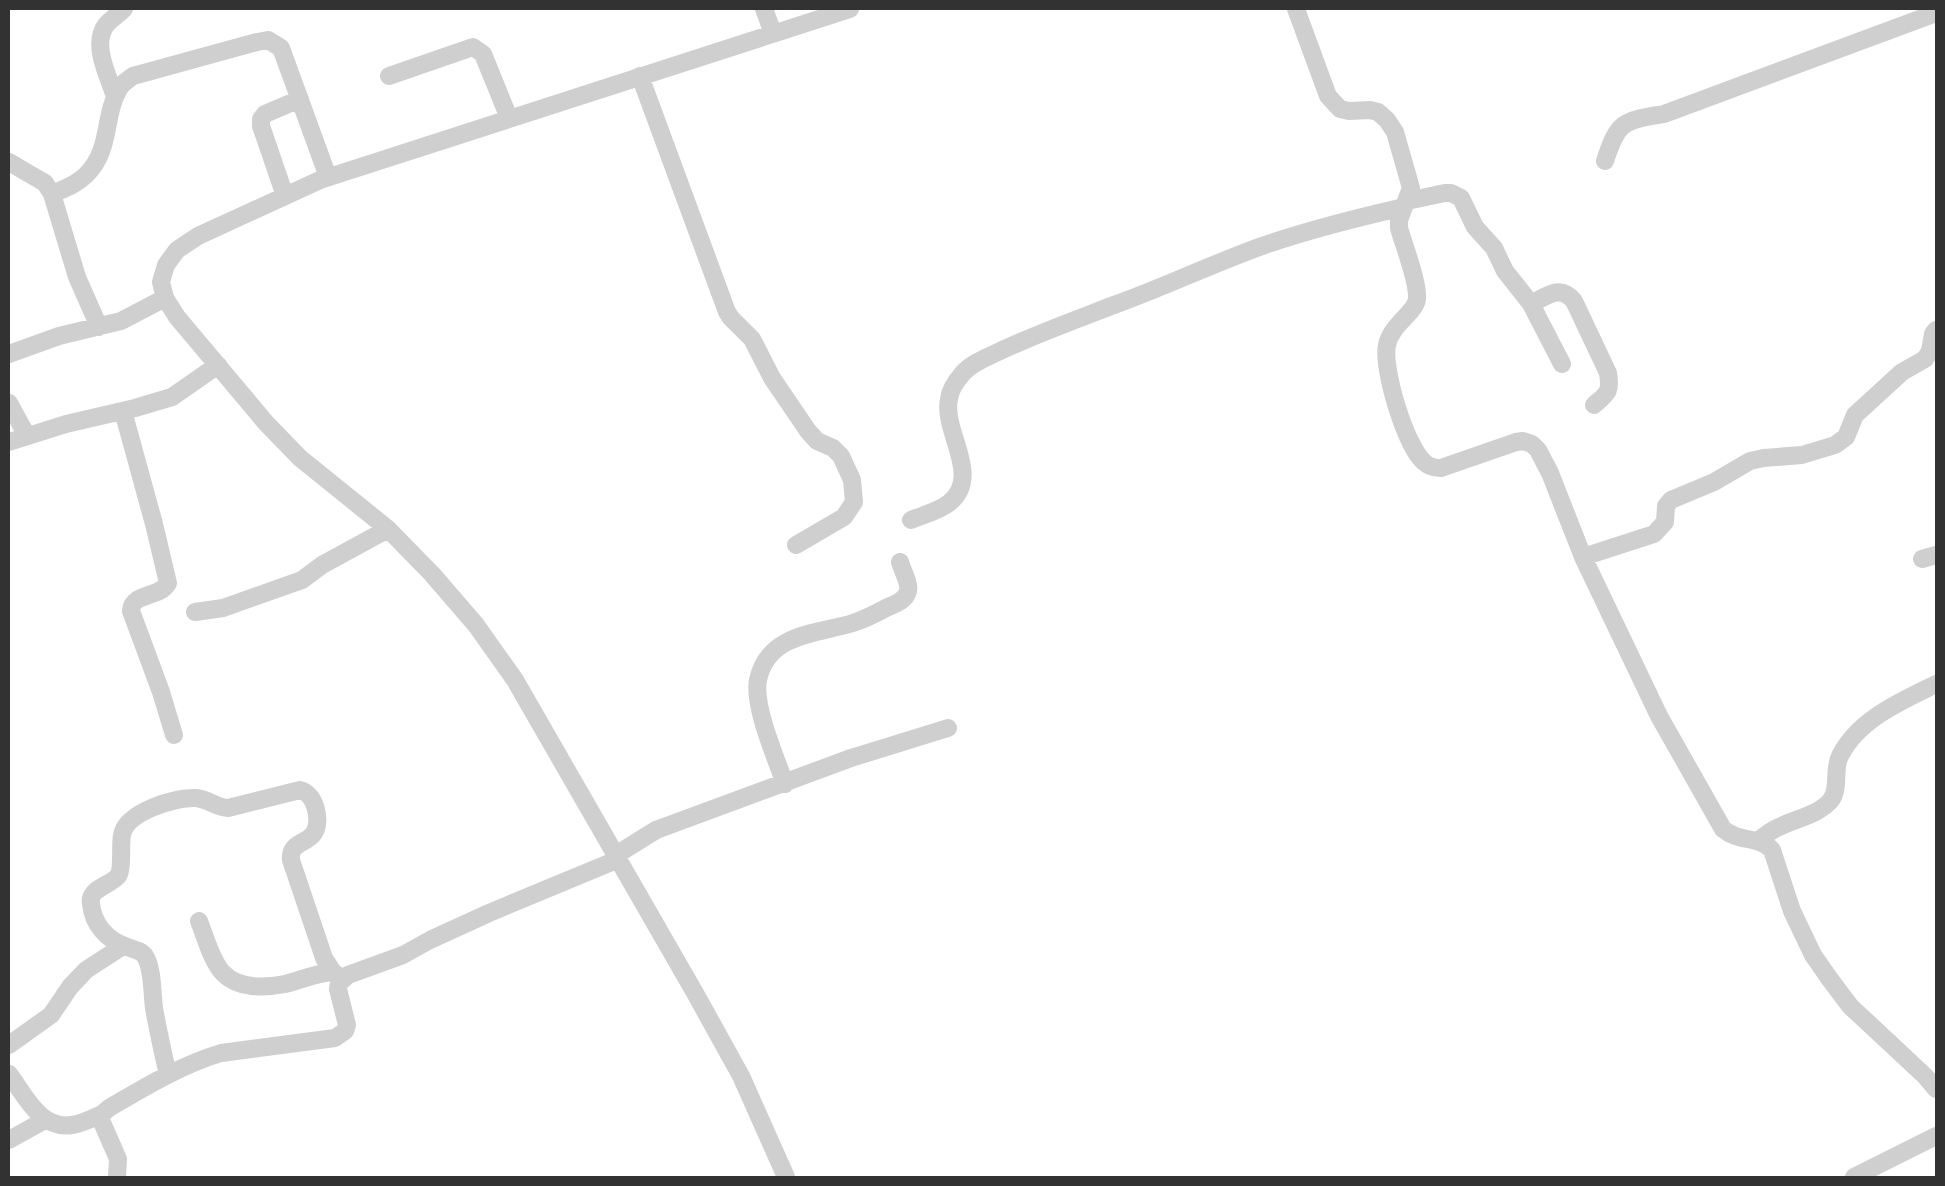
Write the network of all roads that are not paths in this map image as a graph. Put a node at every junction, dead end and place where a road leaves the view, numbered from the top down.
1 (124, 9) edge
2 (764, 9) edge
3 (850, 9) edge
4 (1296, 9) edge
5 (1936, 12) edge
6 (773, 33) junction
7 (389, 76) dead end
8 (640, 76) junction
9 (115, 97) junction
10 (300, 99) junction
11 (509, 118) junction
12 (1605, 161) dead end
13 (11, 169) edge
14 (328, 177) junction
15 (52, 194) junction
16 (285, 196) junction
17 (1405, 204) junction
18 (165, 298) junction
19 (1530, 304) junction
20 (99, 327) junction
21 (1936, 330) edge
22 (9, 354) edge
23 (1562, 364) dead end
24 (218, 365) junction
25 (9, 403) edge
26 (1594, 405) dead end
27 (123, 411) junction
28 (27, 436) junction
29 (9, 442) edge
30 (912, 520) dead end
31 (388, 528) junction
32 (796, 545) dead end
33 (1583, 557) junction
34 (900, 562) dead end
35 (194, 612) dead end
36 (1936, 684) edge
37 (948, 728) dead end
38 (174, 735) dead end
39 (785, 784) junction
40 (1758, 841) junction
41 (618, 857) junction
42 (199, 921) dead end
43 (123, 946) junction
44 (338, 975) junction
45 (9, 1045) edge
46 (9, 1074) edge
47 (168, 1075) junction
48 (1936, 1089) edge
49 (102, 1114) junction
50 (45, 1120) junction
51 (1936, 1136) edge
52 (9, 1140) edge
53 (116, 1177) edge
54 (786, 1177) edge
55 (1854, 1177) edge

1 - 9 street
2 - 6 street
3 - 6 street
4 - 17 street
5 - 12 street
6 - 8 street
7 - 11 street
8 - 11 street
8 - 32 street
9 - 10 street
9 - 15 street
10 - 14 street
10 - 16 street
11 - 14 street
13 - 15 street
14 - 16 street
15 - 20 street
16 - 18 street
17 - 19 street
17 - 30 street
17 - 33 street
18 - 20 street
18 - 24 street
19 - 23 street
19 - 26 street
20 - 22 street
21 - 33 street
24 - 27 street
24 - 31 street
25 - 28 street
27 - 28 street
27 - 38 street
28 - 29 street
31 - 35 street
31 - 41 street
33 - 40 street
34 - 39 street
36 - 40 street
37 - 39 street
39 - 41 street
40 - 48 street
41 - 44 street
41 - 54 street
42 - 44 street
43 - 44 street
43 - 45 street
43 - 47 street
44 - 47 street
46 - 50 street
47 - 49 street
49 - 50 street
49 - 53 street
50 - 52 street
51 - 55 street

